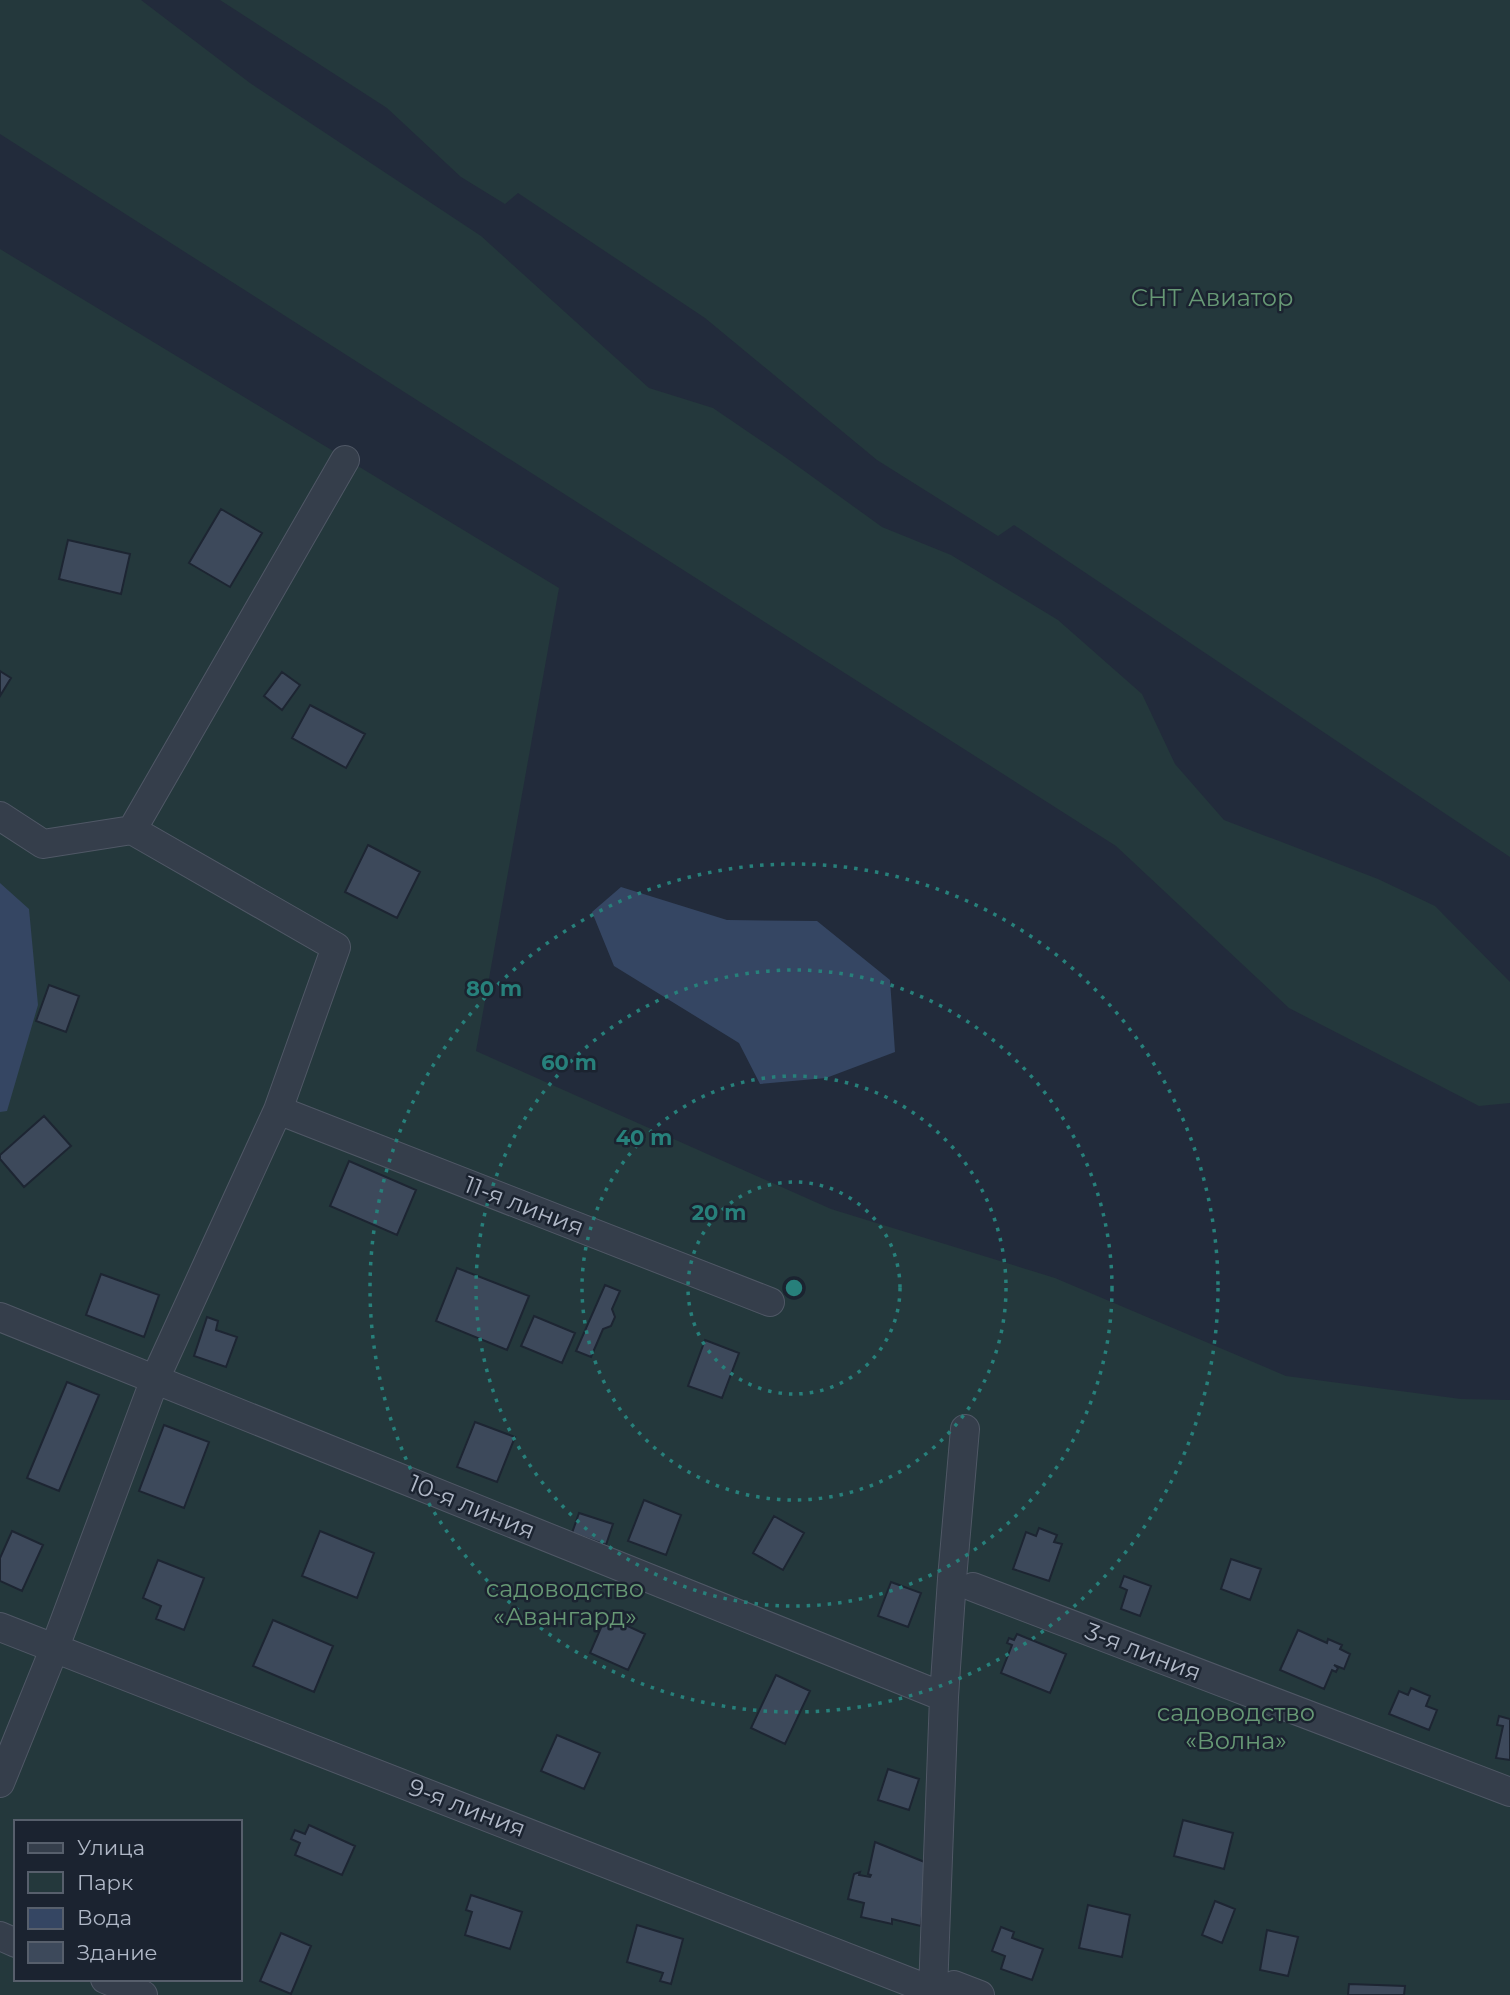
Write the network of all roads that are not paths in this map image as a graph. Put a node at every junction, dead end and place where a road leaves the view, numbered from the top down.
1 (345, 460) dead end
2 (0, 816) edge
3 (132, 830) junction
4 (278, 1110) junction
5 (770, 1302) dead end
6 (0, 1317) edge
7 (155, 1379) junction
8 (965, 1429) dead end
9 (973, 1587) dead end
10 (0, 1627) edge
11 (55, 1647) junction
12 (944, 1697) junction
13 (0, 1783) edge
14 (1510, 1792) edge
15 (110, 1981) edge
16 (943, 1988) junction
17 (143, 1995) edge
18 (980, 1995) edge

1 - 3 street
2 - 3 street
3 - 4 street
4 - 5 street, 11-я линия
4 - 7 street
6 - 7 street, 10-я линия
7 - 11 street
7 - 12 street, 10-я линия
8 - 12 street
9 - 14 street, 3-я линия
10 - 11 street, 9-я линия
11 - 13 street
11 - 16 street, 9-я линия
12 - 16 street
15 - 17 street
16 - 18 street, 9-я линия

